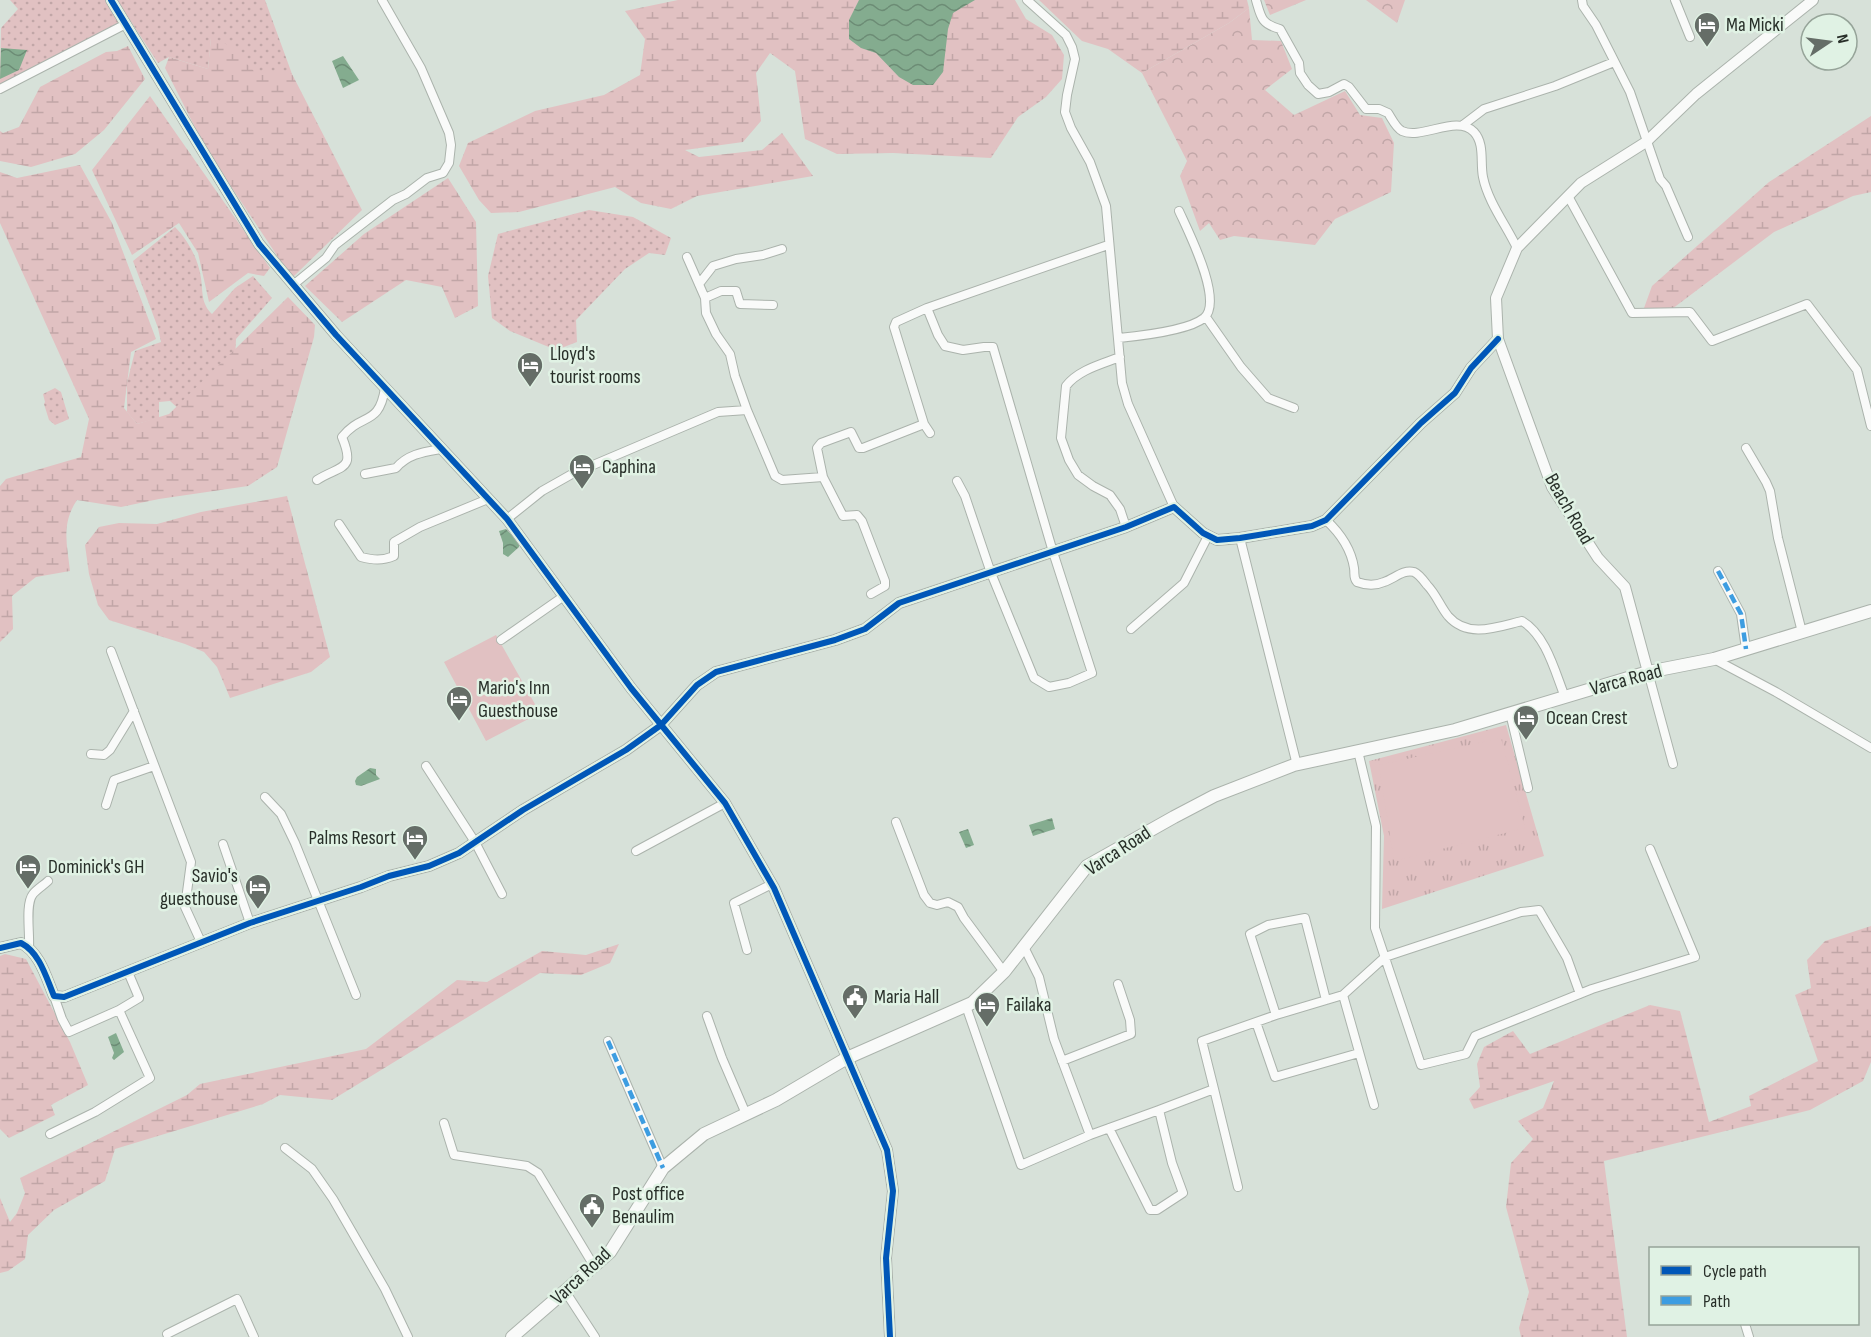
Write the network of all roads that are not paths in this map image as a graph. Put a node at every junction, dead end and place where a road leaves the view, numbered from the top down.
1 (111, 0) edge
2 (382, 0) edge
3 (1027, 0) edge
4 (1256, 0) edge
5 (1582, 0) edge
6 (1675, 0) edge
7 (1813, 0) edge
8 (124, 25) junction
9 (1690, 36) dead end
10 (1614, 62) junction
11 (0, 89) edge
12 (1463, 125) junction
13 (1647, 142) junction
14 (1568, 196) junction
15 (1179, 211) dead end
16 (1688, 237) dead end
17 (1108, 245) junction
18 (1517, 248) junction
19 (782, 249) dead end
20 (687, 257) dead end
21 (699, 284) junction
22 (293, 285) junction
23 (705, 298) junction
24 (773, 305) dead end
25 (927, 308) junction
26 (1206, 317) junction
27 (1119, 338) junction
28 (1498, 339) junction
29 (1120, 357) junction
30 (385, 388) junction
31 (1294, 408) dead end
32 (747, 410) junction
33 (924, 424) junction
34 (1871, 426) edge
35 (930, 433) dead end
36 (1746, 448) dead end
37 (441, 449) junction
38 (365, 474) dead end
39 (823, 477) junction
40 (316, 480) dead end
41 (957, 481) dead end
42 (488, 499) junction
43 (1174, 507) junction
44 (507, 519) junction
45 (1326, 520) junction
46 (339, 524) dead end
47 (1126, 527) junction
48 (1208, 536) junction
49 (1240, 538) junction
50 (1053, 552) junction
51 (1718, 571) dead end
52 (991, 573) junction
53 (871, 594) dead end
54 (564, 596) junction
55 (1871, 611) edge
56 (1131, 629) dead end
57 (1802, 632) junction
58 (501, 640) dead end
59 (1746, 650) junction
60 (111, 651) dead end
61 (1714, 659) junction
62 (1648, 672) junction
63 (1564, 697) junction
64 (134, 711) junction
65 (1510, 713) junction
66 (661, 725) junction
67 (1871, 748) edge
68 (1358, 751) junction
69 (91, 754) dead end
70 (1673, 764) dead end
71 (1297, 765) junction
72 (154, 766) junction
73 (426, 766) dead end
74 (1528, 788) dead end
75 (265, 797) dead end
76 (725, 803) junction
77 (106, 805) dead end
78 (896, 822) dead end
79 (475, 842) junction
80 (223, 844) dead end
81 (1650, 849) dead end
82 (636, 851) dead end
83 (48, 881) dead end
84 (772, 884) junction
85 (502, 894) dead end
86 (319, 901) junction
87 (250, 923) junction
88 (201, 942) junction
89 (29, 947) junction
90 (1024, 947) junction
91 (0, 948) edge
92 (747, 950) dead end
93 (1385, 957) junction
94 (128, 972) junction
95 (1004, 972) junction
96 (1118, 984) dead end
97 (1580, 994) junction
98 (356, 995) dead end
99 (1343, 995) junction
100 (54, 996) junction
101 (1326, 1000) junction
102 (966, 1006) junction
103 (119, 1010) junction
104 (1276, 1015) junction
105 (707, 1016) dead end
106 (1256, 1022) junction
107 (608, 1041) dead end
108 (1359, 1053) junction
109 (847, 1058) junction
110 (1062, 1061) junction
111 (1214, 1089) junction
112 (1374, 1105) dead end
113 (1159, 1110) junction
114 (746, 1114) junction
115 (444, 1123) dead end
116 (1109, 1128) junction
117 (50, 1134) dead end
118 (1090, 1135) junction
119 (285, 1148) dead end
120 (663, 1168) junction
121 (1238, 1187) dead end
122 (594, 1266) junction
123 (566, 1291) junction
124 (167, 1334) dead end
125 (254, 1337) edge
126 (408, 1337) edge
127 (512, 1337) edge
128 (596, 1337) edge
129 (890, 1337) edge

1 - 8 street
2 - 22 street
3 - 17 street
4 - 12 street
5 - 10 street
6 - 9 street
7 - 13 street
8 - 11 street
8 - 22 street
10 - 12 street
10 - 13 street
12 - 18 street
13 - 14 street
13 - 16 street
14 - 18 street
14 - 34 street
15 - 26 street
17 - 25 street
17 - 27 street
18 - 28 street, Beach Road
19 - 21 street
20 - 21 street
21 - 23 street
22 - 30 street
23 - 24 street
23 - 32 street
25 - 33 street
25 - 50 street
26 - 27 street
26 - 31 street
27 - 29 street
28 - 45 street
28 - 62 street, Beach Road
29 - 43 street
29 - 47 street
30 - 37 street
30 - 40 street
32 - 39 street
32 - 44 street
33 - 35 street
33 - 39 street
36 - 57 street
37 - 38 street
37 - 42 street
39 - 53 street
41 - 52 street
42 - 44 street
42 - 46 street
43 - 47 street
43 - 48 street
44 - 54 street
45 - 49 street
45 - 63 street
47 - 50 street
48 - 49 street
48 - 56 street
49 - 71 street
50 - 52 street
50 - 52 street
51 - 59 street
52 - 66 street
54 - 58 street
54 - 66 street
55 - 57 main road, Varca Road
57 - 59 main road, Varca Road
59 - 61 main road, Varca Road
60 - 64 street
61 - 62 main road, Varca Road
61 - 67 street
62 - 63 main road, Varca Road
62 - 70 street
63 - 65 main road, Varca Road
64 - 69 street
64 - 72 street
65 - 68 main road, Varca Road
65 - 74 street
66 - 76 street
66 - 79 street
68 - 71 main road, Varca Road
68 - 93 street
71 - 90 main road, Varca Road
72 - 77 street
72 - 88 street
73 - 79 street
75 - 86 street
76 - 82 street
76 - 84 street
78 - 95 street
79 - 85 street
79 - 86 street
80 - 87 street
81 - 97 street
83 - 89 street
84 - 92 street
84 - 109 street
86 - 87 street
86 - 98 street
87 - 88 street
88 - 94 street
89 - 91 street
89 - 100 street
90 - 95 main road, Varca Road
90 - 110 street
93 - 97 street
93 - 97 street
93 - 99 street
94 - 100 street
94 - 103 street
95 - 102 main road, Varca Road
96 - 110 street
99 - 101 street
99 - 108 street
100 - 103 street
101 - 104 street
101 - 104 street
102 - 109 main road, Varca Road
102 - 118 street
103 - 117 street
104 - 106 street
105 - 114 street
106 - 108 street
106 - 111 street
107 - 120 street
108 - 112 street
109 - 114 main road, Varca Road
109 - 129 street
110 - 118 street
111 - 113 street
111 - 121 street
113 - 116 street
113 - 116 street
114 - 120 main road, Varca Road
115 - 122 street
116 - 118 street
119 - 126 street
120 - 122 main road, Varca Road
122 - 123 main road, Varca Road
123 - 127 main road, Varca Road
123 - 128 street
124 - 125 street

